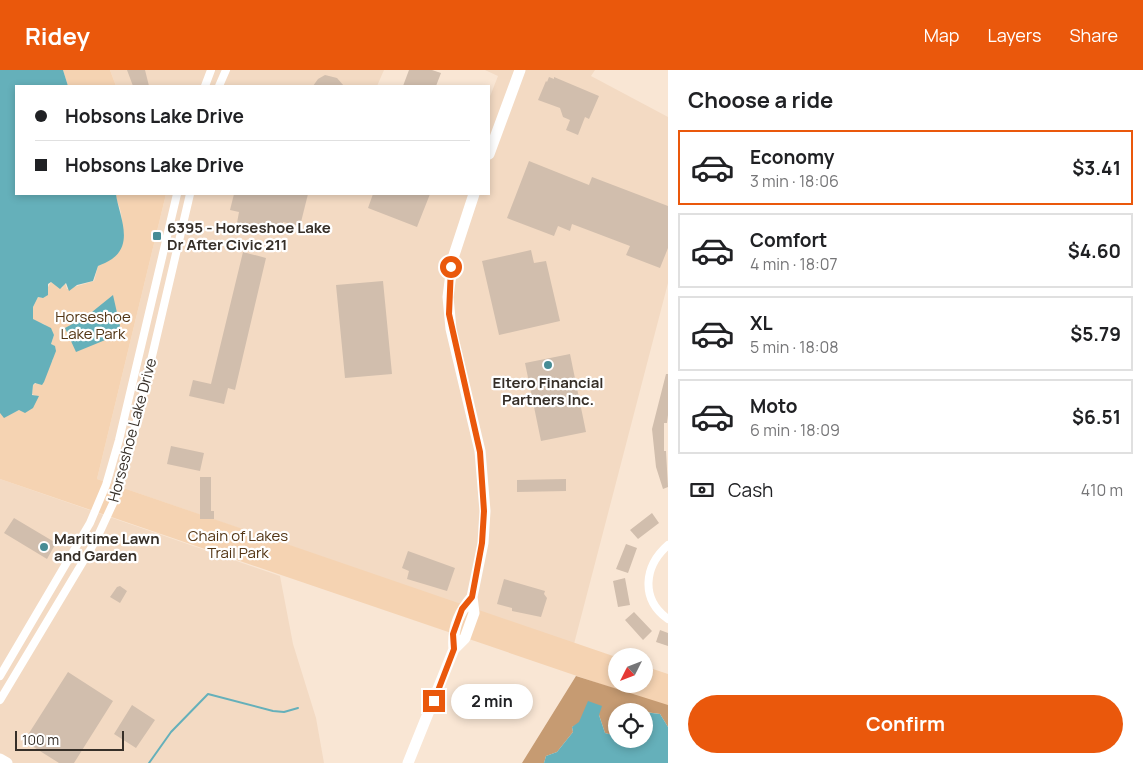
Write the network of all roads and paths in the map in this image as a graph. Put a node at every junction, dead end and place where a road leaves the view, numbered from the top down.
1 (211, 70) edge
2 (226, 70) edge
3 (520, 70) edge
4 (205, 85) edge
5 (219, 85) edge
6 (490, 151) edge
7 (177, 195) edge
8 (190, 195) edge
9 (474, 195) edge
10 (668, 545) edge
11 (668, 619) edge
12 (0, 676) edge
13 (0, 700) edge
14 (0, 759) edge
15 (7, 763) edge
16 (408, 763) edge

1 - 4 street
2 - 5 street
3 - 6 street
7 - 12 street, Horseshoe Lake Drive
8 - 13 street, Horseshoe Lake Drive
9 - 16 street
10 - 11 street
14 - 15 street

